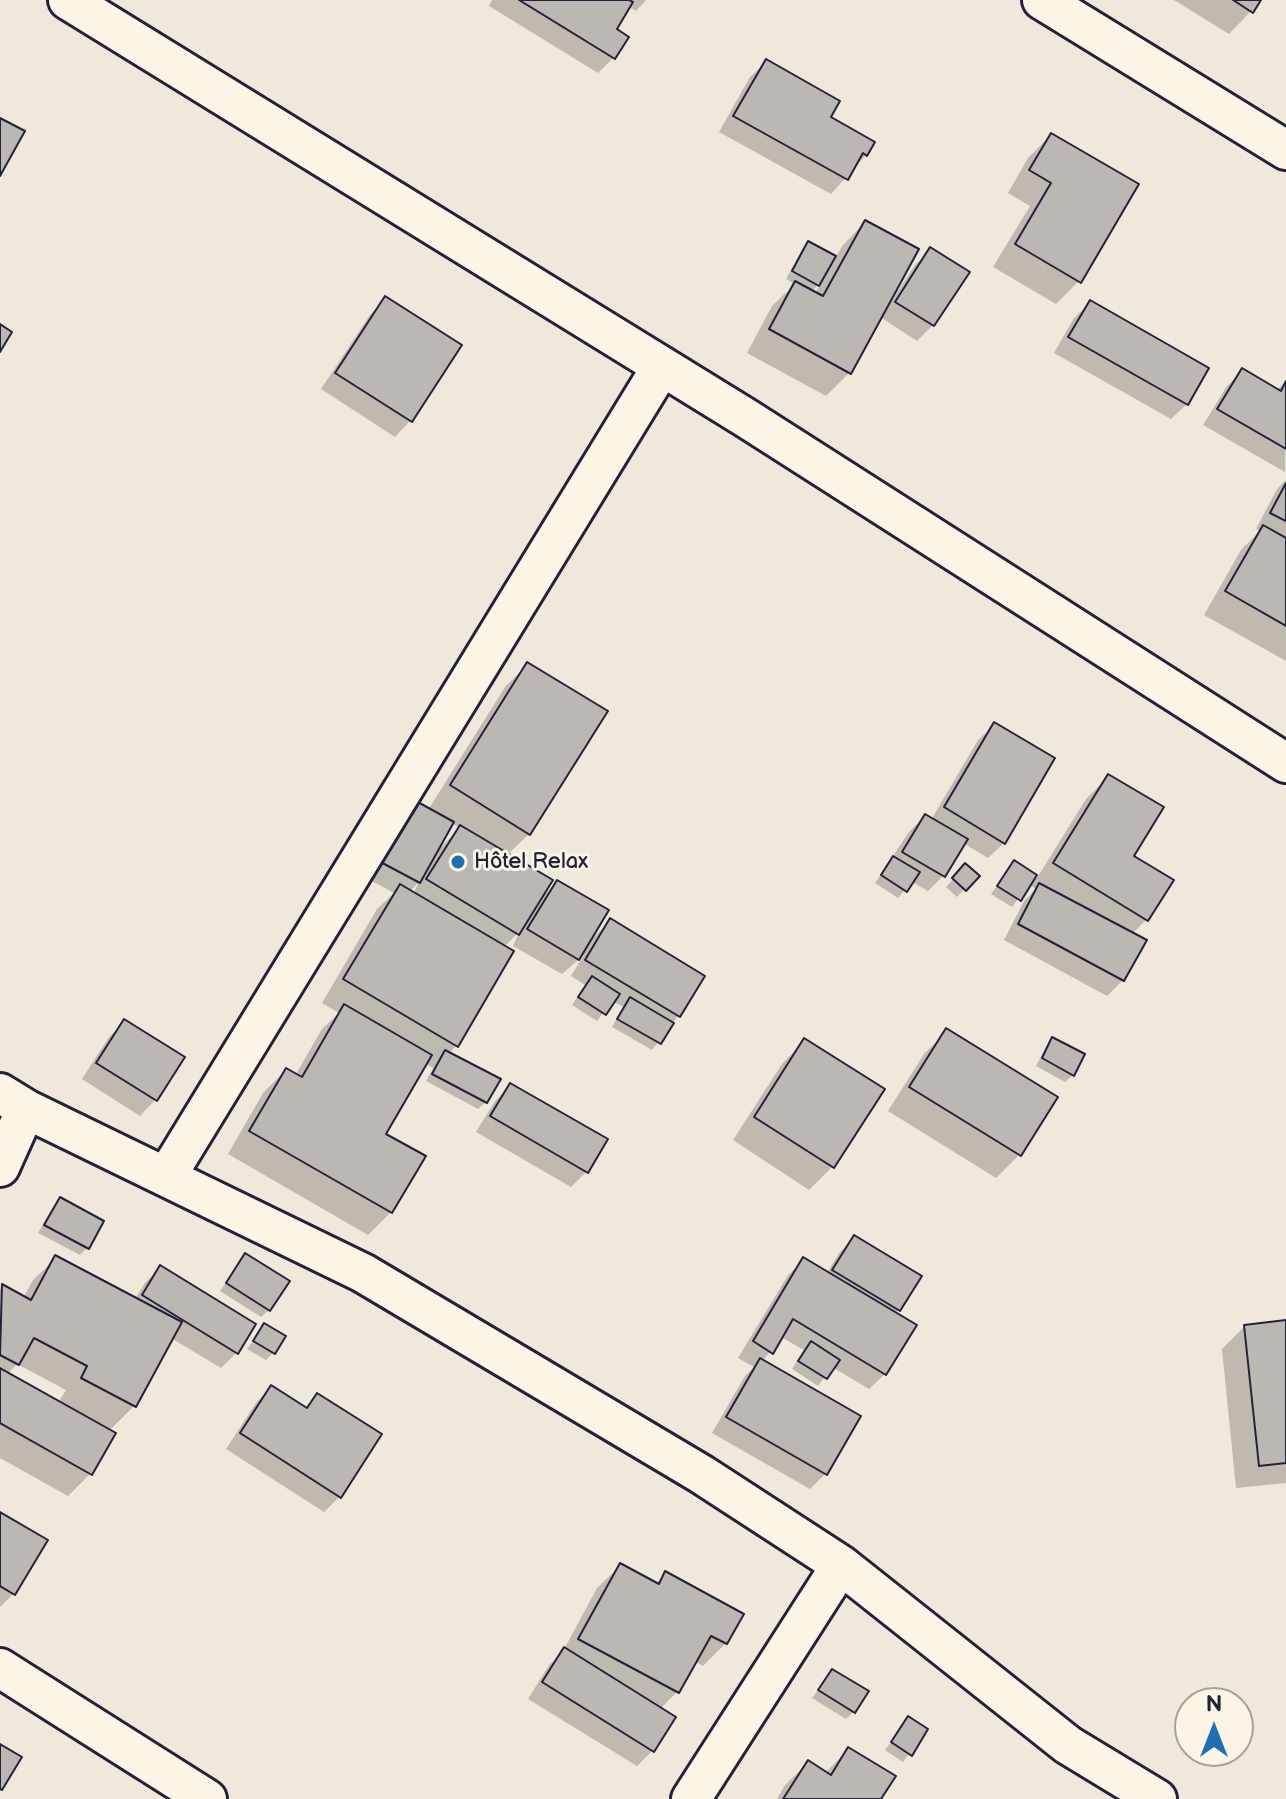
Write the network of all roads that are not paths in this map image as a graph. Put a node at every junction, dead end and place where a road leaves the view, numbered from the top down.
1 (68, 0) edge
2 (1042, 0) edge
3 (1286, 150) edge
4 (662, 366) junction
5 (1286, 763) edge
6 (13, 1101) edge
7 (0, 1167) edge
8 (166, 1177) junction
9 (841, 1565) junction
10 (0, 1668) edge
11 (207, 1799) edge
12 (691, 1799) edge
13 (1157, 1799) edge

1 - 4 street
2 - 3 street
4 - 5 street
4 - 8 street
6 - 7 street
6 - 8 street
8 - 9 street
9 - 12 street
9 - 13 street
10 - 11 street

